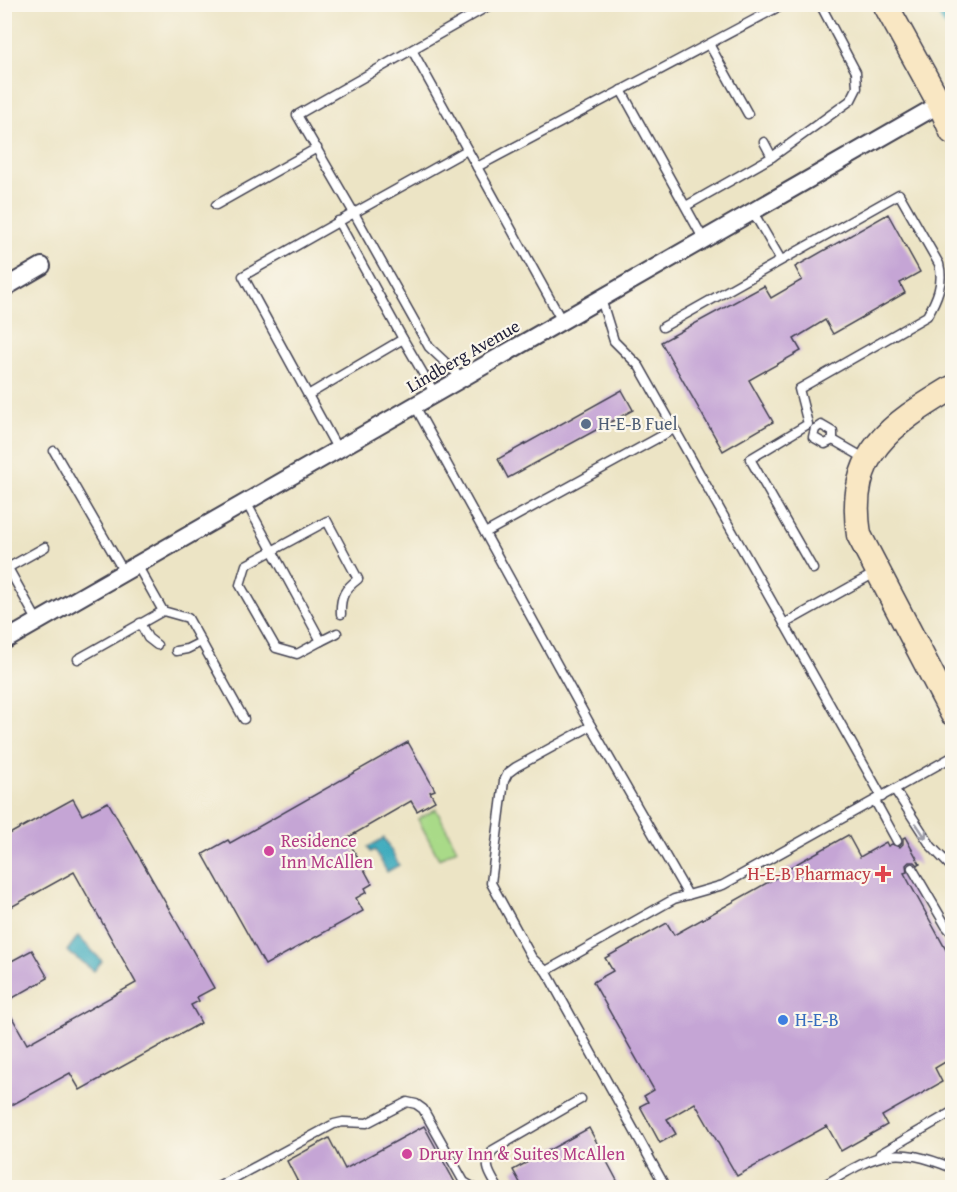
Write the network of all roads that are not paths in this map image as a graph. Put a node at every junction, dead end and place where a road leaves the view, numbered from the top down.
1 (492, 4) edge
2 (784, 4) edge
3 (820, 4) edge
4 (885, 4) edge
5 (709, 44) junction
6 (412, 50) junction
7 (621, 90) junction
8 (940, 104) junction
9 (747, 114) dead end
10 (952, 132) edge
11 (764, 142) dead end
12 (317, 148) junction
13 (467, 150) junction
14 (772, 157) junction
15 (477, 166) junction
16 (216, 205) dead end
17 (686, 206) junction
18 (753, 212) junction
19 (354, 213) junction
20 (338, 221) junction
21 (704, 240) junction
22 (781, 260) junction
23 (42, 266) dead end
24 (4, 288) edge
25 (601, 298) junction
26 (562, 321) junction
27 (663, 327) dead end
28 (404, 339) junction
29 (462, 378) junction
30 (952, 388) edge
31 (435, 394) junction
32 (308, 395) junction
33 (415, 406) junction
34 (952, 408) edge
35 (811, 427) junction
36 (674, 429) junction
37 (338, 450) junction
38 (54, 451) dead end
39 (868, 461) junction
40 (246, 502) junction
41 (485, 533) junction
42 (45, 547) dead end
43 (866, 549) junction
44 (272, 551) junction
45 (131, 568) junction
46 (6, 569) edge
47 (813, 569) dead end
48 (878, 572) junction
49 (163, 610) junction
50 (341, 614) dead end
51 (38, 622) junction
52 (140, 623) junction
53 (784, 624) junction
54 (337, 633) dead end
55 (4, 641) edge
56 (321, 641) junction
57 (201, 642) junction
58 (158, 645) dead end
59 (177, 651) dead end
60 (78, 659) dead end
61 (952, 712) edge
62 (244, 719) dead end
63 (591, 726) junction
64 (952, 758) edge
65 (895, 790) junction
66 (879, 799) junction
67 (897, 841) dead end
68 (912, 868) dead end
69 (952, 868) edge
70 (688, 895) junction
71 (952, 933) edge
72 (546, 971) junction
73 (582, 1099) dead end
74 (952, 1112) edge
75 (869, 1160) junction
76 (952, 1168) edge
77 (216, 1188) edge
78 (474, 1188) edge
79 (498, 1188) edge
80 (666, 1188) edge
81 (819, 1188) edge

1 - 6 lane
2 - 5 lane
3 - 14 lane
4 - 8 main road
5 - 7 lane
5 - 9 lane
6 - 12 lane
6 - 13 lane
7 - 15 lane
7 - 17 lane
8 - 10 main road
8 - 18 street, Lindberg Avenue
11 - 14 lane
12 - 16 lane
12 - 19 lane
13 - 15 lane
13 - 19 lane
14 - 17 lane
15 - 26 lane
17 - 21 lane
18 - 21 street, Lindberg Avenue
18 - 22 lane
19 - 20 lane
19 - 29 lane
20 - 28 lane
20 - 32 lane
21 - 25 street, Lindberg Avenue
22 - 27 lane
22 - 35 lane
23 - 24 street
25 - 26 street, Lindberg Avenue
25 - 36 lane
26 - 29 street, Lindberg Avenue
28 - 31 lane
28 - 32 lane
29 - 31 street, Lindberg Avenue
30 - 39 main road
31 - 33 street, Lindberg Avenue
32 - 37 lane
33 - 37 street, Lindberg Avenue
33 - 41 lane
34 - 43 main road
35 - 39 lane
35 - 47 lane
36 - 41 lane
36 - 53 lane
37 - 40 street, Lindberg Avenue
38 - 45 lane
39 - 43 main road
40 - 44 lane
40 - 45 street, Lindberg Avenue
41 - 63 lane
42 - 46 lane
43 - 48 main road
44 - 50 lane
44 - 56 lane
44 - 56 lane
45 - 49 lane
45 - 51 street, Lindberg Avenue
46 - 51 lane
48 - 53 lane
48 - 61 main road
49 - 52 lane
49 - 57 lane
51 - 55 street, Lindberg Avenue
52 - 58 lane
52 - 60 lane
53 - 66 lane
54 - 56 lane
57 - 59 lane
57 - 62 lane
63 - 70 lane
63 - 72 lane
64 - 65 lane
65 - 66 lane
65 -> 69 lane
66 - 67 lane
66 - 70 lane
68 - 71 lane
70 - 72 lane
72 - 80 lane
73 - 79 lane
74 - 75 lane
75 - 76 lane
75 - 81 lane
77 - 78 lane

